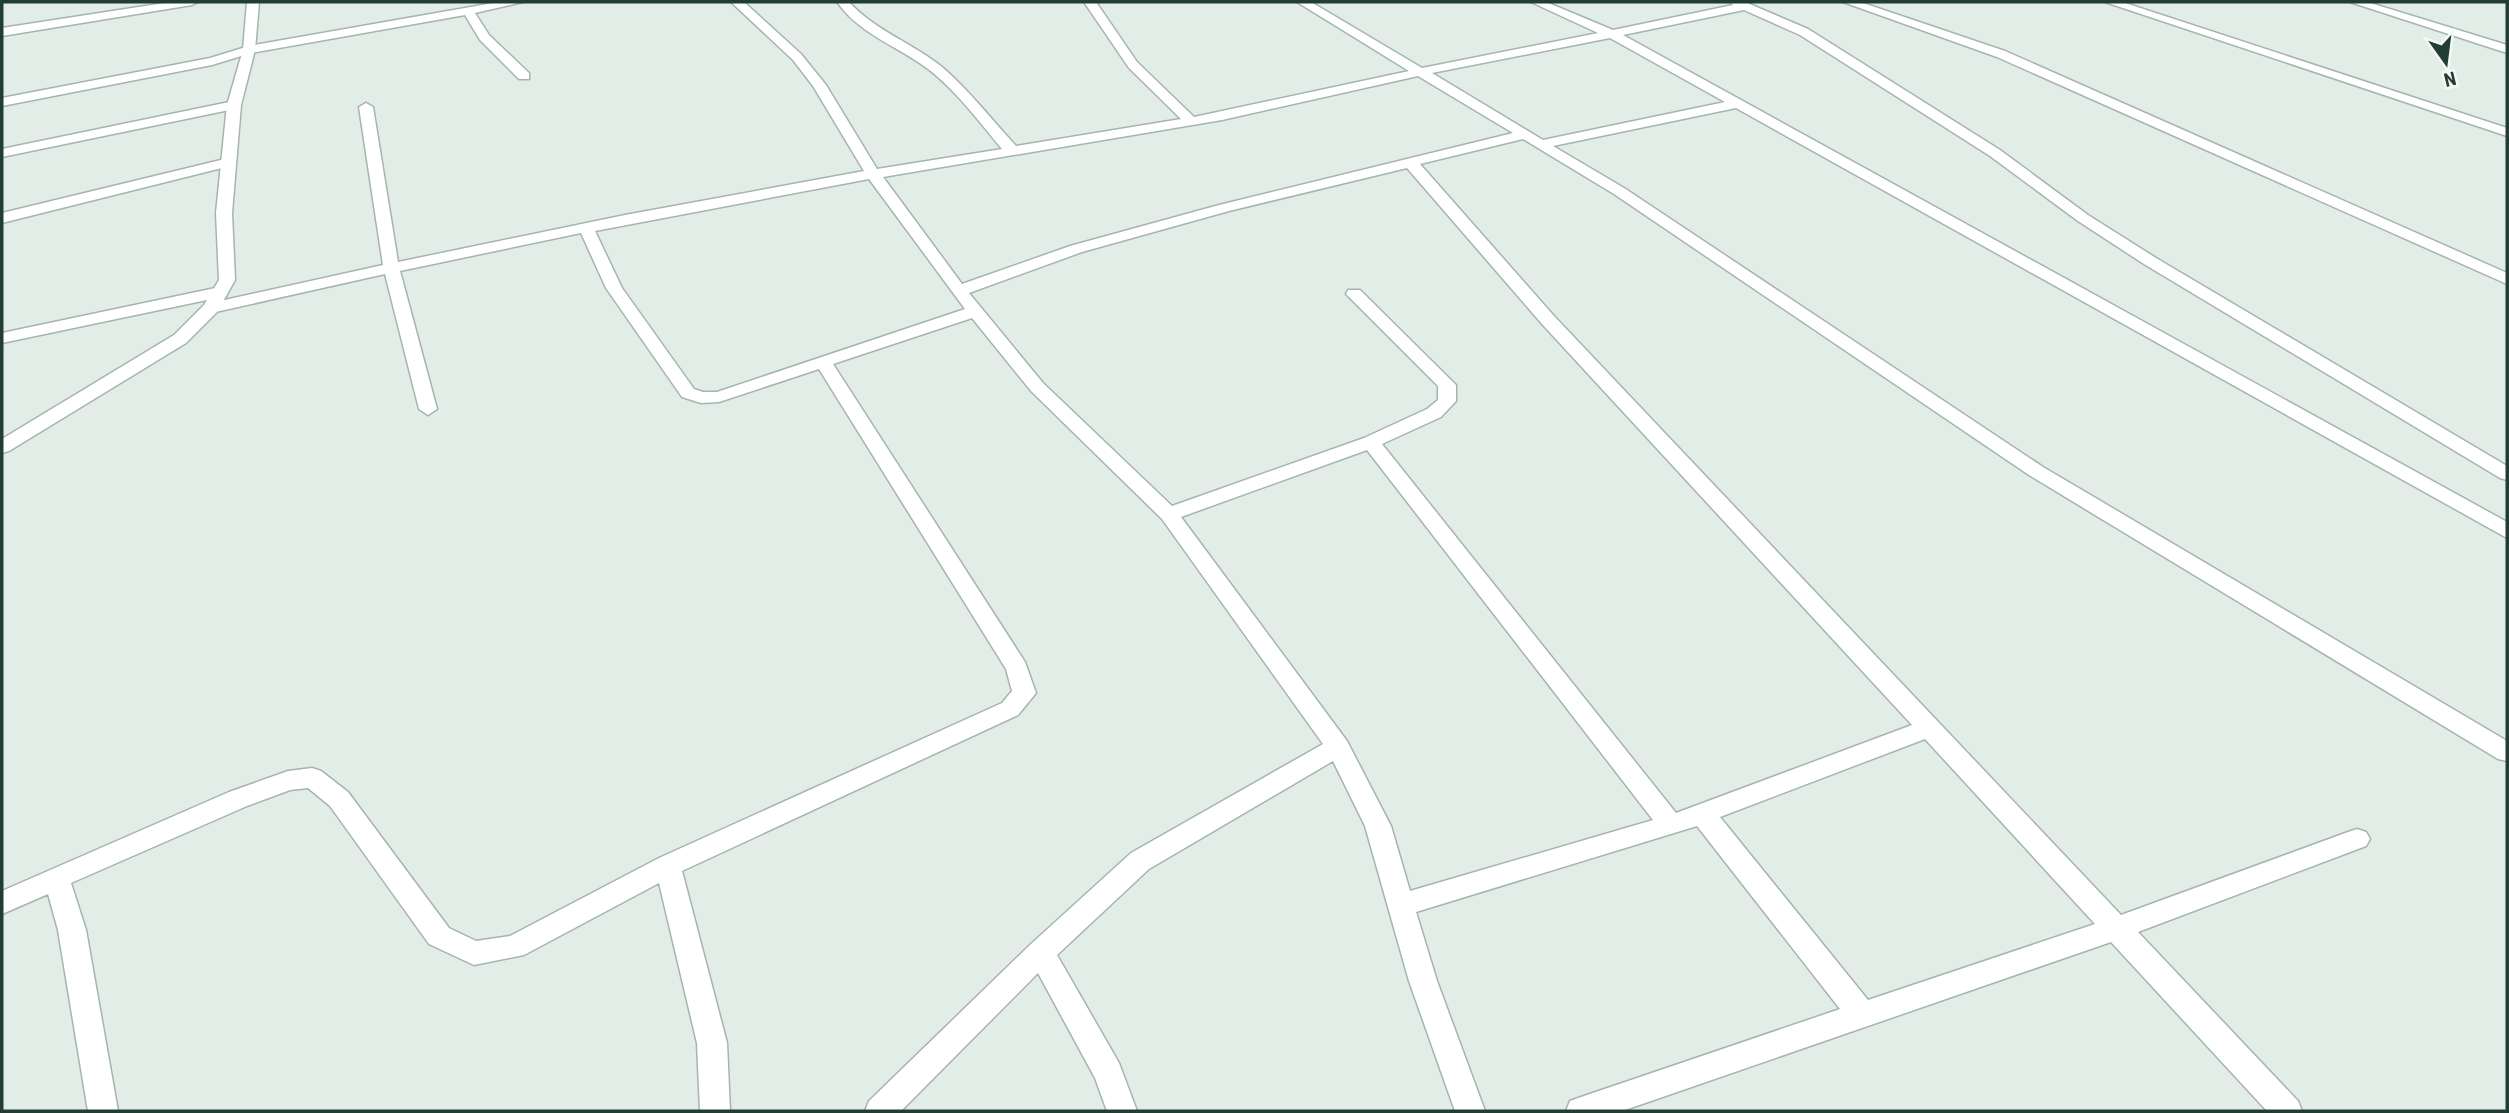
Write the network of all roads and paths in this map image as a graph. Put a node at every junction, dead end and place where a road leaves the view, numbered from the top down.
1 (192, 2) edge
2 (253, 2) edge
3 (517, 2) edge
4 (737, 2) edge
5 (844, 2) edge
6 (1090, 2) edge
7 (1303, 2) edge
8 (1537, 2) edge
9 (1849, 2) edge
10 (2111, 2) edge
11 (2143, 2) edge
12 (2356, 2) edge
13 (1741, 4) edge
14 (449, 7) edge
15 (2127, 7) junction
16 (467, 9) junction
17 (2, 32) edge
18 (1614, 36) junction
19 (2507, 49) edge
20 (249, 50) junction
21 (1423, 71) junction
22 (524, 76) dead end
23 (2, 102) edge
24 (1736, 104) junction
25 (234, 105) junction
26 (366, 107) dead end
27 (1191, 121) junction
28 (2507, 132) edge
29 (1534, 139) junction
30 (1012, 151) junction
31 (2, 153) edge
32 (229, 162) junction
33 (1412, 164) junction
34 (873, 174) junction
35 (2, 218) edge
36 (586, 228) junction
37 (391, 267) junction
38 (2507, 279) edge
39 (959, 291) junction
40 (220, 292) junction
41 (1354, 295) dead end
42 (211, 308) junction
43 (975, 311) junction
44 (2, 338) edge
45 (823, 362) junction
46 (428, 409) dead end
47 (1371, 442) junction
48 (2, 447) edge
49 (2507, 474) edge
50 (1169, 514) junction
51 (2507, 531) edge
52 (1930, 728) junction
53 (1338, 747) junction
54 (2507, 752) edge
55 (1702, 813) junction
56 (1671, 825) junction
57 (2357, 839) dead end
58 (668, 866) junction
59 (56, 878) junction
60 (2, 903) edge
61 (1401, 905) junction
62 (2117, 928) junction
63 (1041, 952) junction
64 (1862, 1015) junction
65 (103, 1111) edge
66 (715, 1111) edge
67 (880, 1111) edge
68 (1122, 1111) edge
69 (1470, 1111) edge
70 (1581, 1111) edge
71 (2287, 1111) edge

1 - 17 street
2 - 20 street
3 - 16 street
4 - 34 street
5 - 30 street
6 - 27 street
7 - 21 street
8 - 18 street
9 - 38 street
10 - 15 street
11 - 15 street
12 - 19 street
13 - 18 street
13 - 49 street
14 - 16 street
14 - 20 street
15 - 28 street
16 - 22 street
18 - 21 street
18 - 24 street
20 - 23 street
20 - 25 street
21 - 27 street
21 - 29 street
24 - 29 street
24 - 51 street
25 - 31 street
25 - 32 street
26 - 37 street
27 - 30 street
29 - 33 street
29 - 54 street
30 - 34 street
32 - 35 street
32 - 40 street
33 - 39 street
33 - 52 street
34 - 36 street
34 - 39 street
36 - 37 street
36 - 45 street
37 - 42 street
37 - 46 street
39 - 43 street
40 - 42 street
40 - 44 street
41 - 47 street
42 - 48 street
43 - 45 street
43 - 50 street
45 - 58 street
47 - 50 street
47 - 56 street
50 - 53 street
52 - 55 street
52 - 62 street
53 - 61 street
53 - 63 street
55 - 56 street
55 - 64 street
56 - 61 street
57 - 62 street
58 - 59 street
58 - 66 street
59 - 60 street
59 - 65 street
61 - 69 street
62 - 64 street
62 - 71 street
63 - 67 street
63 - 68 street
64 - 70 street

